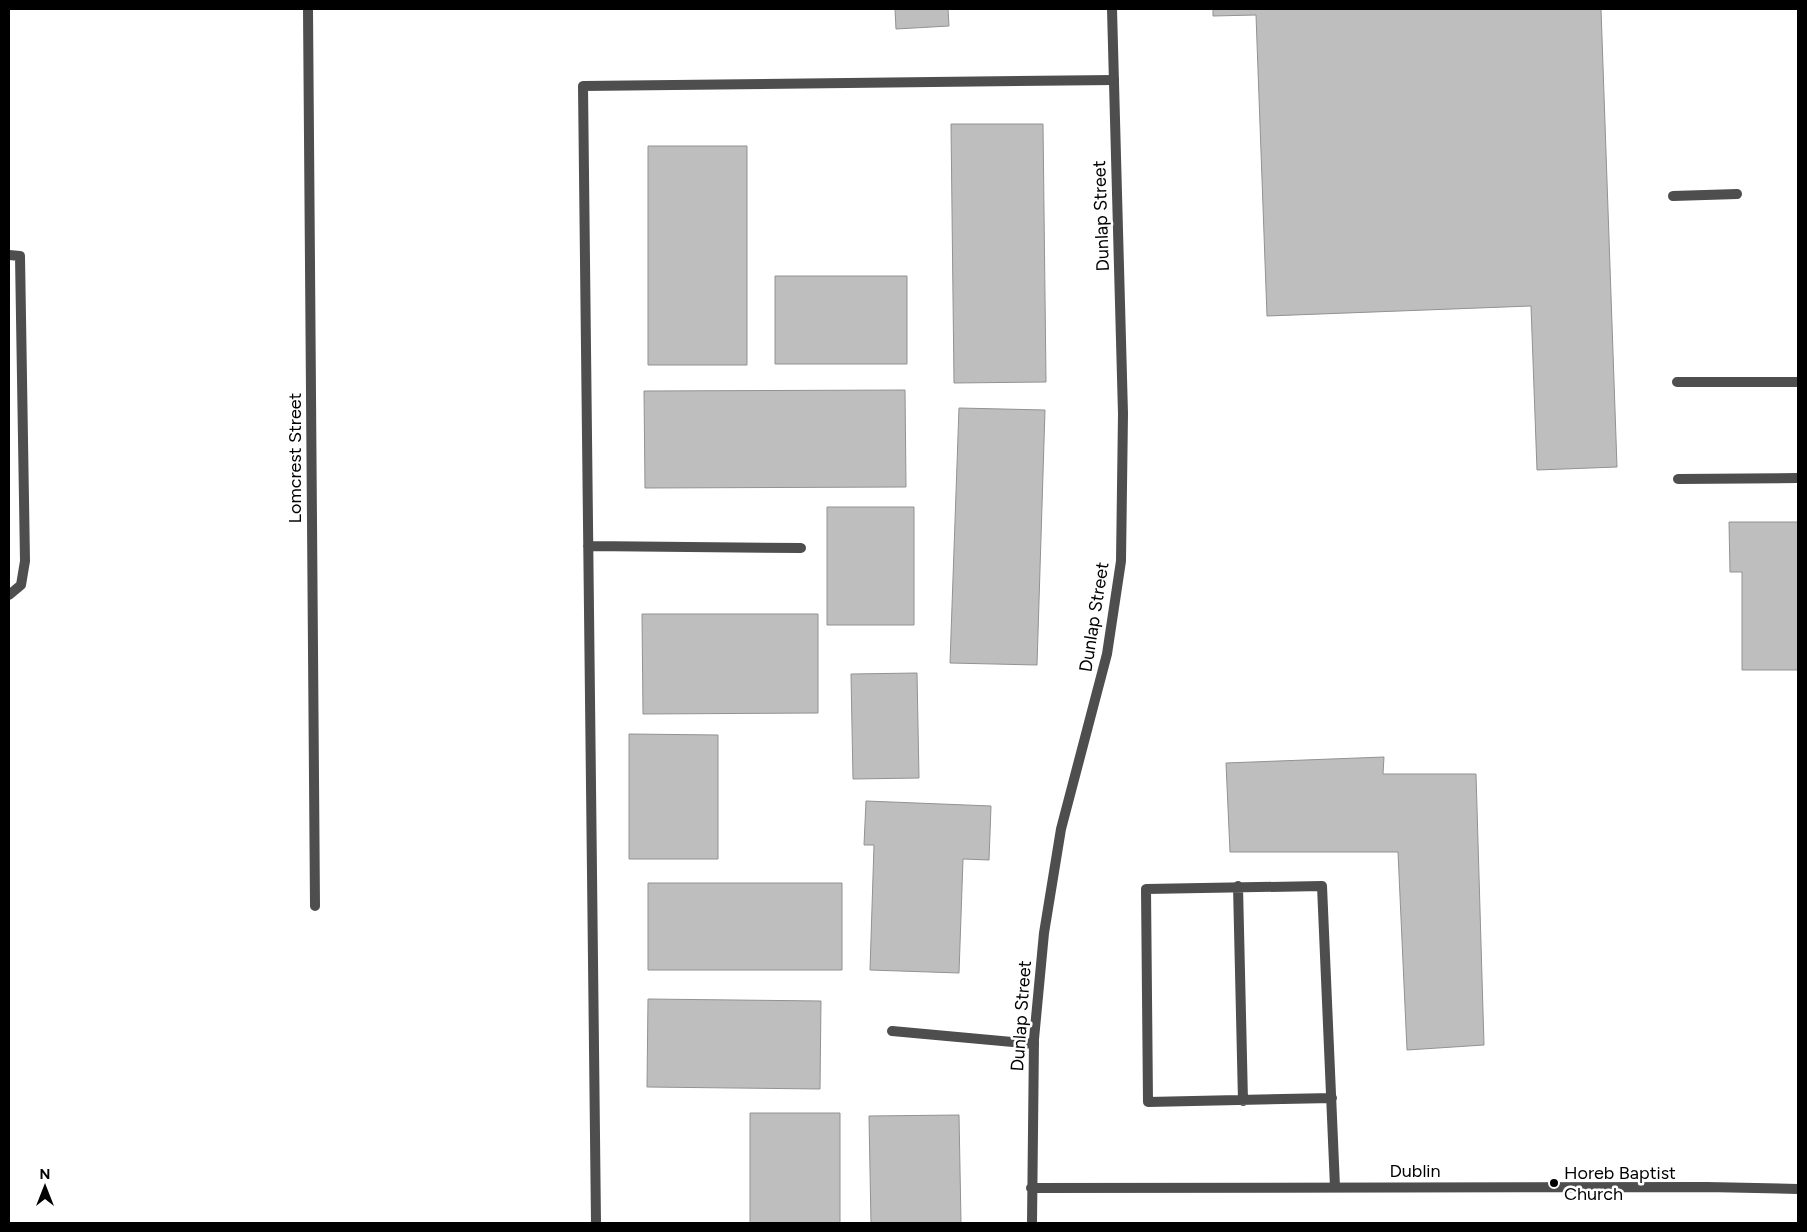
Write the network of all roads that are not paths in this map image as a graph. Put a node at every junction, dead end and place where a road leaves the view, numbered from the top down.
1 (308, 9) edge
2 (1112, 9) edge
3 (1114, 80) junction
4 (1737, 194) dead end
5 (1673, 196) dead end
6 (9, 255) edge
7 (1677, 382) dead end
8 (1798, 382) edge
9 (1798, 478) edge
10 (1678, 479) dead end
11 (588, 546) junction
12 (801, 548) dead end
13 (9, 595) edge
14 (1238, 886) junction
15 (315, 906) dead end
16 (892, 1031) dead end
17 (1034, 1044) junction
18 (1332, 1098) junction
19 (1243, 1101) junction
20 (1335, 1187) junction
21 (1031, 1188) junction
22 (1798, 1189) edge
23 (596, 1223) edge
24 (1032, 1223) edge

1 - 15 street, Lomcrest Street
2 - 3 street, Dunlap Street
3 - 11 street
3 - 17 street, Dunlap Street
4 - 5 street
6 - 13 street
7 - 8 street
9 - 10 street
11 - 12 street
11 - 23 street
14 - 18 street
14 - 19 street
14 - 19 street
16 - 17 street
17 - 21 street, Dunlap Street
18 - 19 street
18 - 20 street
20 - 21 street, Dublin
20 - 22 street, Dublin
21 - 24 street, Dunlap Street

